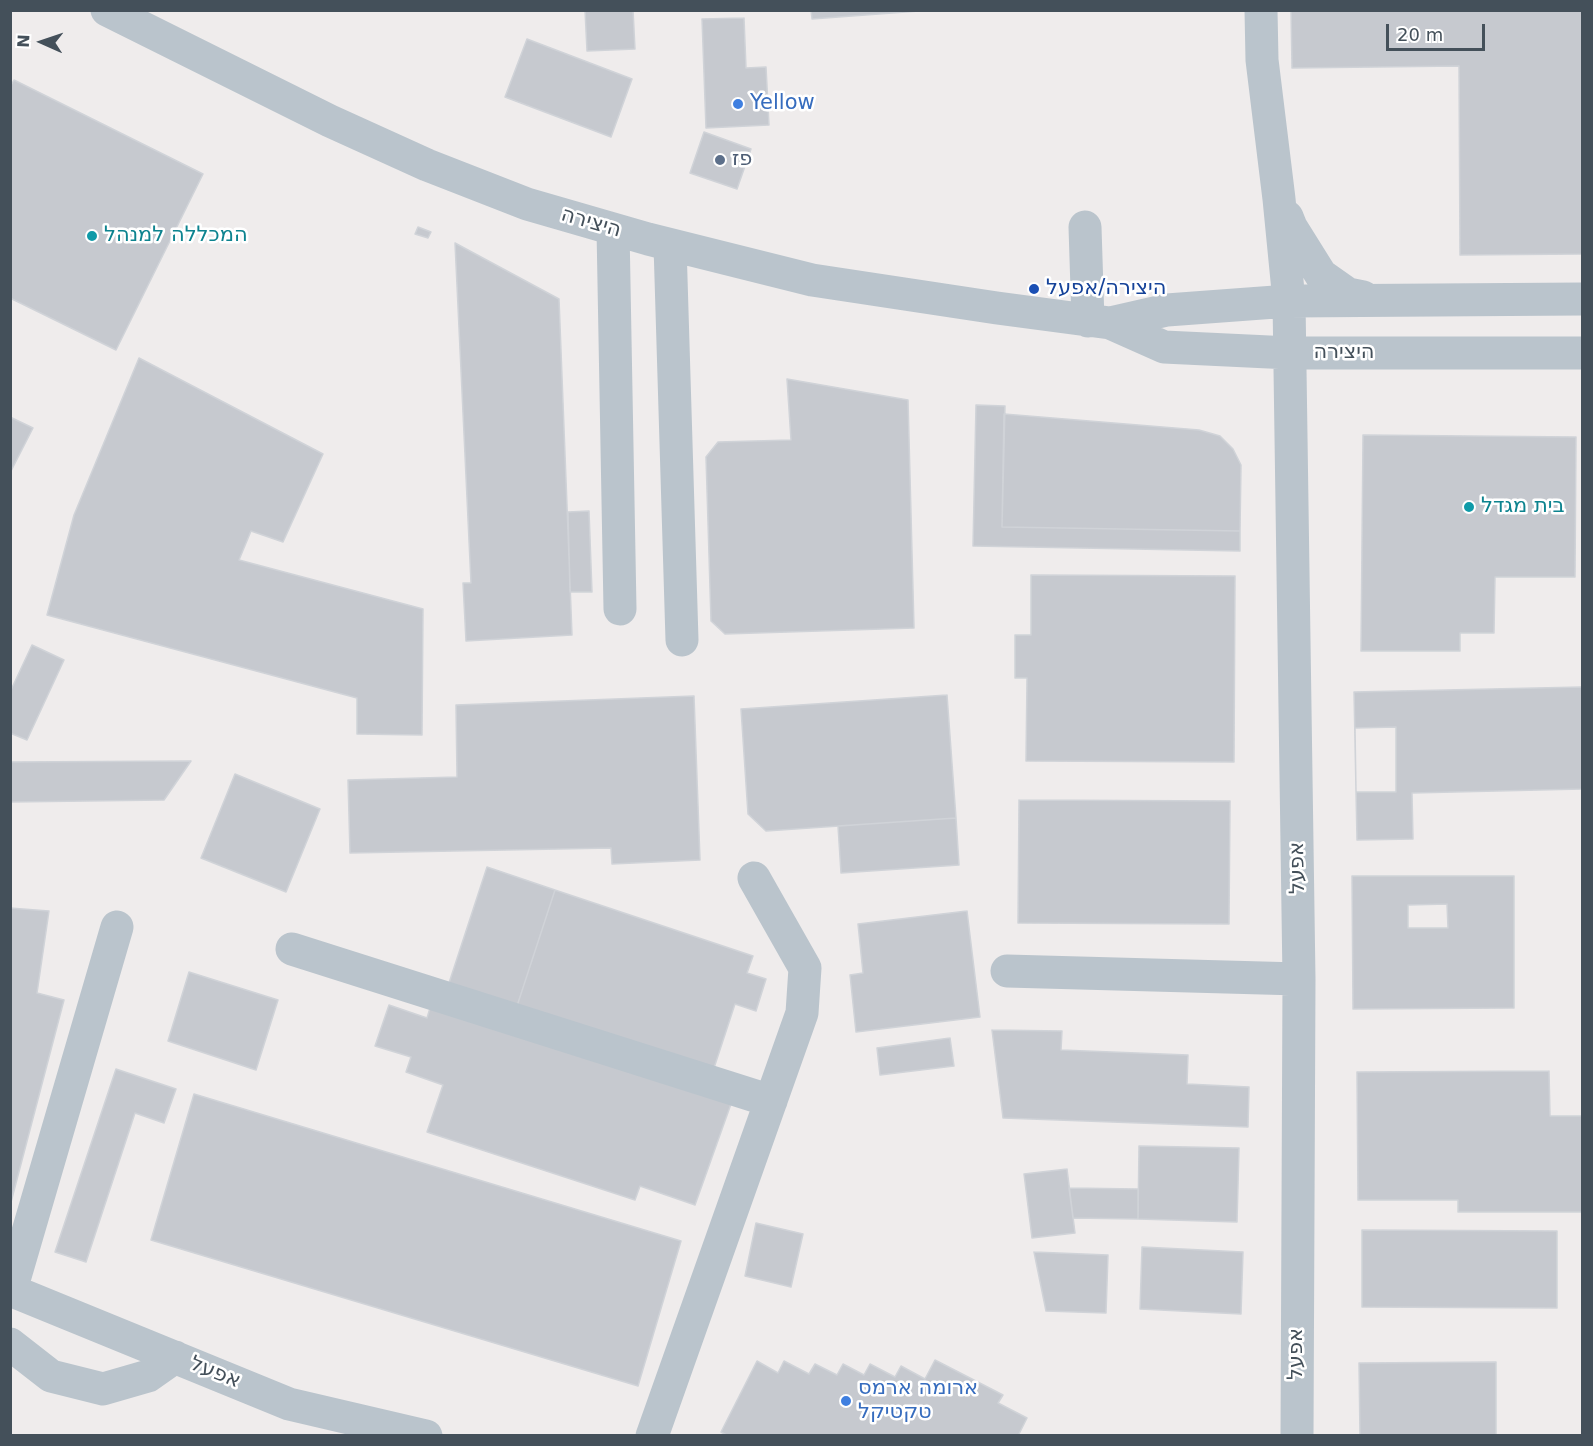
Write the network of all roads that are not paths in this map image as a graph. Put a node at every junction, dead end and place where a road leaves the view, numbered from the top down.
1 (107, 10) edge
2 (1261, 10) edge
3 (1279, 199) junction
4 (1085, 227) dead end
5 (613, 230) junction
6 (670, 245) junction
7 (1582, 299) edge
8 (1375, 300) junction
9 (1289, 301) junction
10 (1099, 322) junction
11 (1290, 353) junction
12 (1582, 353) edge
13 (620, 609) dead end
14 (682, 640) dead end
15 (754, 878) dead end
16 (117, 927) dead end
17 (292, 949) dead end
18 (1007, 971) dead end
19 (1299, 979) junction
20 (771, 1101) junction
21 (11, 1290) edge
22 (10, 1344) edge
23 (175, 1357) junction
24 (426, 1436) edge
25 (652, 1436) edge
26 (1297, 1436) edge

1 - 5 street, היצירה
2 - 3 street
3 - 8 street
3 - 9 street, אפעל
4 - 10 street
5 - 6 street, היצירה
5 - 13 street
6 - 10 street, היצירה
6 - 14 street
7 - 8 street, היצירה
8 - 9 street, היצירה
9 - 10 street, היצירה
9 - 11 street, אפעל
10 - 11 street, היצירה
11 - 12 street, היצירה
11 - 19 street, אפעל
15 - 20 street
16 - 21 street
17 - 20 street
18 - 19 street
19 - 26 street, אפעל
20 - 25 street
21 - 23 street, אפעל
22 - 23 street
23 - 24 street, אפעל

